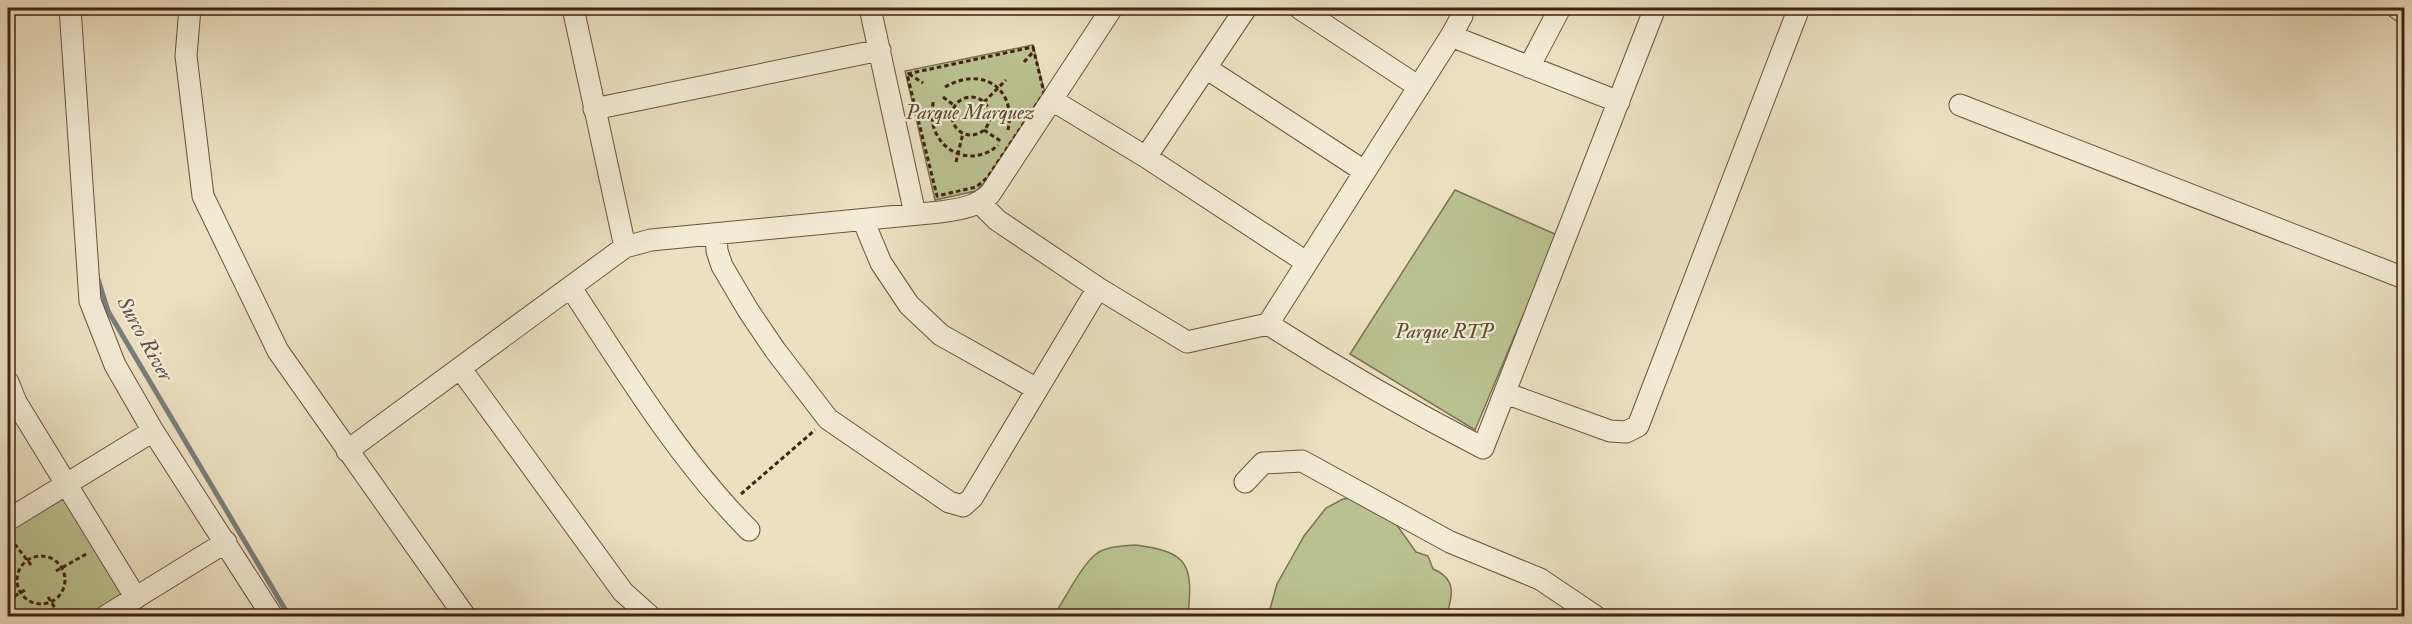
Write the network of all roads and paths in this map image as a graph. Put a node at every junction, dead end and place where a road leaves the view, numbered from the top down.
1 (70, 8) edge
2 (190, 8) edge
3 (573, 8) edge
4 (870, 8) edge
5 (1112, 8) edge
6 (1246, 8) edge
7 (1299, 8) edge
8 (1462, 8) edge
9 (1560, 8) edge
10 (1655, 8) edge
11 (1799, 8) edge
12 (2397, 8) edge
13 (2404, 13) edge
14 (1451, 36) junction
15 (880, 50) junction
16 (1034, 51) junction
17 (1023, 62) dead end
18 (1528, 67) junction
19 (1206, 68) junction
20 (907, 74) junction
21 (1006, 80) dead end
22 (923, 83) dead end
23 (945, 87) dead end
24 (1419, 87) junction
25 (998, 88) junction
26 (943, 97) dead end
27 (1052, 100) junction
28 (933, 102) dead end
29 (984, 102) junction
30 (1619, 102) junction
31 (1960, 105) dead end
32 (956, 106) junction
33 (594, 109) junction
34 (963, 133) junction
35 (958, 154) junction
36 (1146, 157) junction
37 (956, 162) dead end
38 (1364, 171) junction
39 (980, 203) junction
40 (915, 214) junction
41 (863, 220) junction
42 (716, 235) junction
43 (625, 247) junction
44 (1306, 262) junction
45 (2404, 278) edge
46 (571, 288) junction
47 (1098, 288) junction
48 (1268, 324) junction
49 (460, 368) junction
50 (8, 382) edge
51 (1037, 389) junction
52 (1505, 393) junction
53 (828, 419) junction
54 (153, 431) junction
55 (347, 451) junction
56 (1245, 482) dead end
57 (65, 483) junction
58 (726, 507) junction
59 (8, 520) edge
60 (749, 530) dead end
61 (8, 536) edge
62 (226, 542) junction
63 (89, 553) dead end
64 (27, 560) junction
65 (31, 565) dead end
66 (62, 568) junction
67 (56, 572) dead end
68 (23, 591) junction
69 (48, 597) dead end
70 (136, 598) junction
71 (8, 600) edge
72 (50, 602) junction
73 (60, 616) edge
74 (106, 616) edge
75 (272, 616) edge
76 (465, 616) edge
77 (650, 616) edge
78 (1595, 616) edge

1 - 54 street
2 - 55 street
3 - 33 street
4 - 15 street
5 - 27 street
6 - 19 street
7 - 24 street
8 - 14 street
9 - 18 street
10 - 30 street
11 - 52 street
12 - 13 street
14 - 18 street
14 - 24 street
15 - 33 street
15 - 40 street
16 - 17 path
16 - 20 path
16 - 20 path
18 - 30 street
19 - 36 street
19 - 38 street
20 - 22 path
21 - 25 path
23 - 25 path
24 - 38 street
25 - 29 path
25 - 35 path
26 - 32 path
27 - 36 street
27 - 39 street
28 - 35 path
29 - 32 path
29 - 34 path
30 - 52 street
31 - 45 street
32 - 34 path
33 - 43 street
34 - 35 path
35 - 37 path
36 - 44 street
38 - 44 street
39 - 40 street
39 - 47 street
40 - 41 street
41 - 42 street
41 - 51 street
42 - 43 street
42 - 53 street
43 - 46 street
44 - 48 street
46 - 49 street
46 - 58 street
47 - 48 street
47 - 51 street
48 - 52 street
49 - 55 street
49 - 77 street
50 - 57 street
51 - 53 street
53 - 58 path
54 - 57 street
54 - 62 street
55 - 76 street
56 - 78 street
57 - 59 street
57 - 70 street
58 - 60 street
61 - 64 path
62 - 70 street
62 - 75 street
63 - 66 path
64 - 65 path
64 - 66 path
64 - 68 path
66 - 67 path
66 - 72 path
68 - 71 path
68 - 72 path
69 - 72 path
70 - 74 street
72 - 73 path

